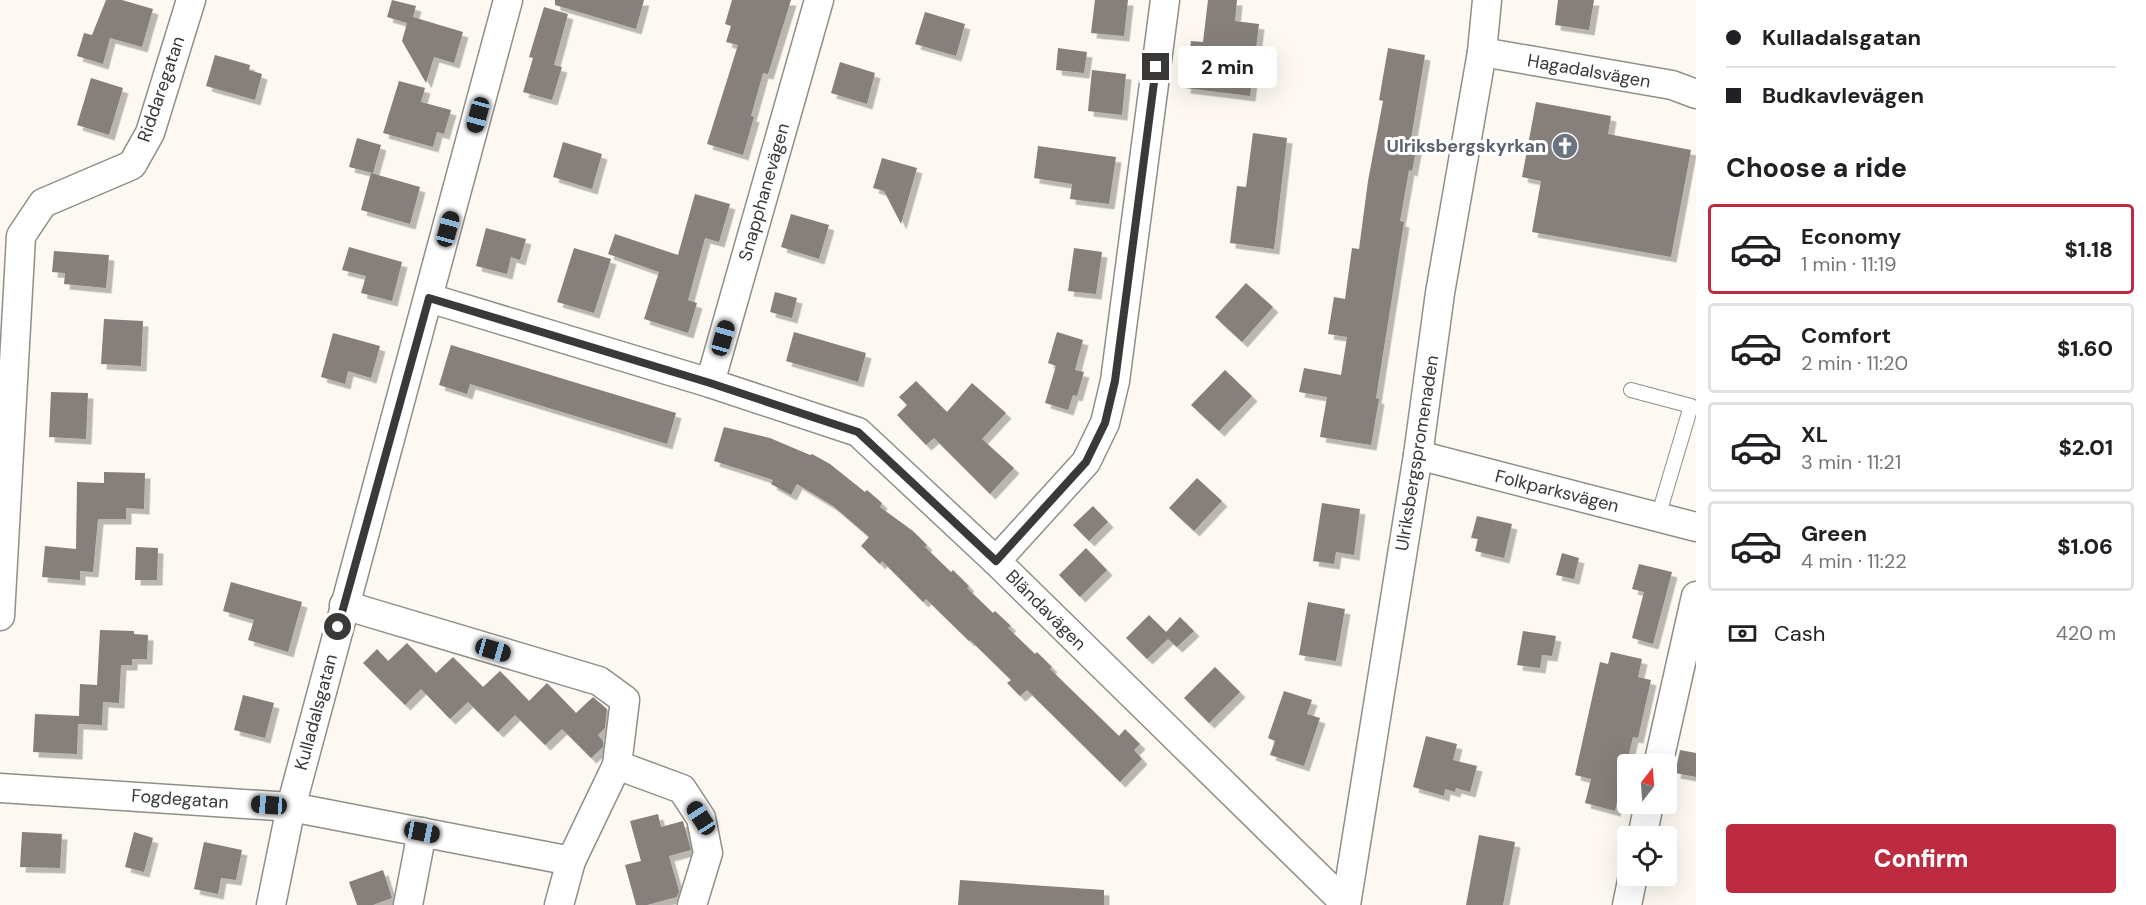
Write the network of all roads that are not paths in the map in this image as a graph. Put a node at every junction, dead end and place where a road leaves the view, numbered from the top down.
1 (191, 0) edge
2 (508, 0) edge
3 (819, 0) edge
4 (1165, 0) edge
5 (1487, 0) edge
6 (1482, 52) junction
7 (1696, 94) edge
8 (429, 298) junction
9 (710, 383) junction
10 (1631, 390) dead end
11 (1694, 407) edge
12 (1418, 455) junction
13 (1658, 517) junction
14 (1696, 527) edge
15 (996, 561) junction
16 (1696, 596) edge
17 (344, 605) junction
18 (0, 616) edge
19 (1660, 754) edge
20 (617, 765) junction
21 (0, 788) edge
22 (291, 807) junction
23 (422, 832) junction
24 (571, 861) junction
25 (1631, 886) edge
26 (1346, 904) edge
27 (271, 905) edge
28 (408, 905) edge
29 (559, 905) edge
30 (692, 905) edge
31 (1627, 905) edge

1 - 18 street, Riddaregatan
2 - 8 street, Kulladalsgatan
3 - 9 street, Snapphanevägen
4 - 15 street
5 - 6 street, Ulriksbergspromenaden
6 - 7 street, Hagadalsvägen
6 - 12 street, Ulriksbergspromenaden
8 - 9 street, Bländavägen
8 - 17 street, Kulladalsgatan
9 - 15 street, Bländavägen
10 - 11 lane
11 - 13 lane
12 - 13 street, Folkparksvägen
12 - 26 street, Ulriksbergspromenaden
13 - 14 street, Folkparksvägen
15 - 26 street, Bländavägen
16 - 19 street
17 - 20 street
17 - 22 street, Kulladalsgatan
20 - 24 street
20 - 30 street
21 - 22 street, Fogdegatan
22 - 23 street, Fogdegatan
22 - 27 street, Kulladalsgatan
23 - 24 street, Fogdegatan
23 - 28 street
24 - 29 street
25 - 31 street

